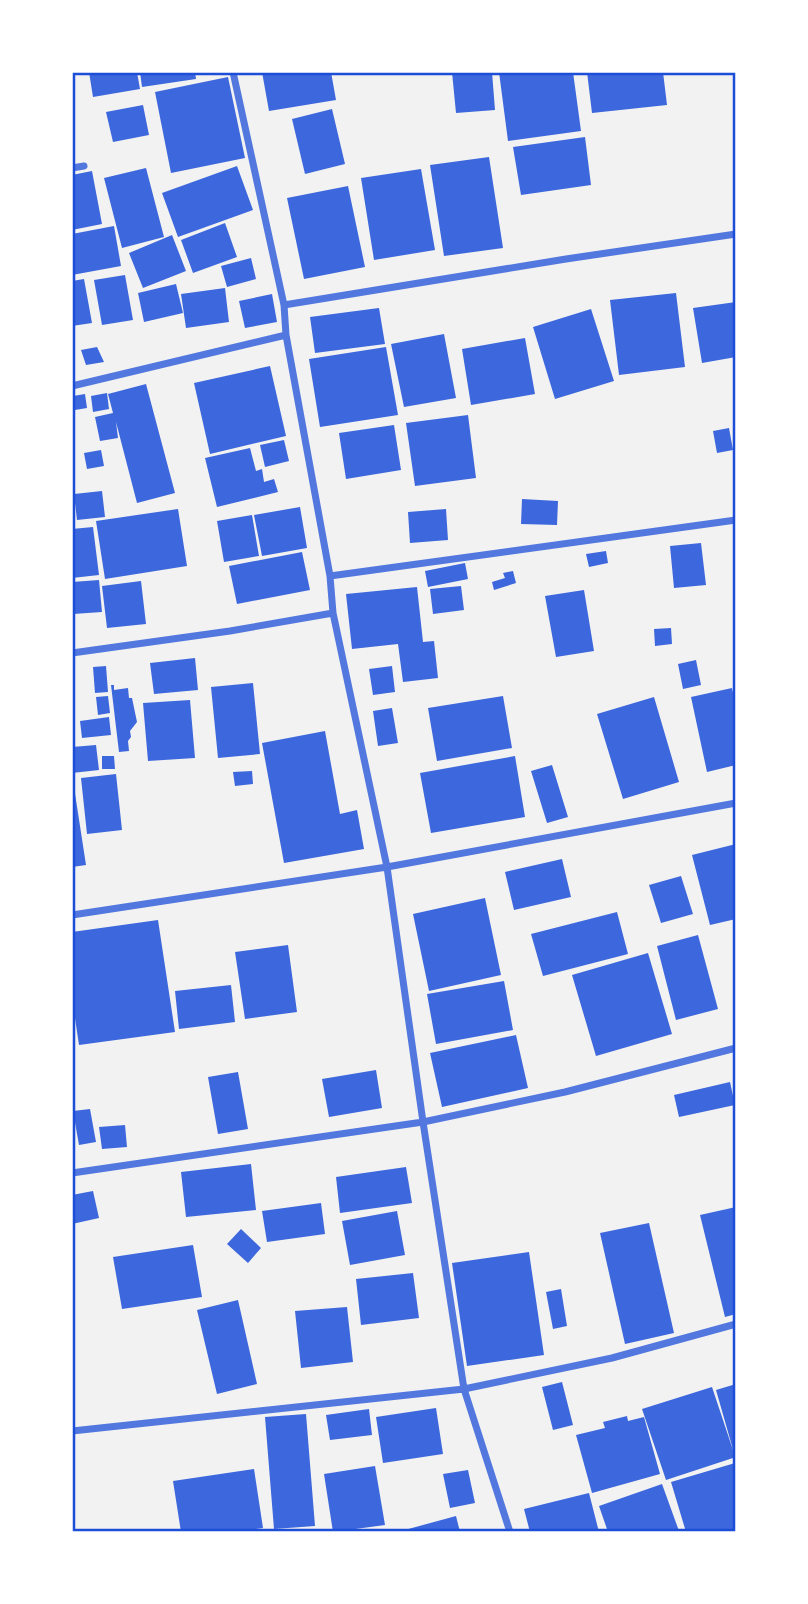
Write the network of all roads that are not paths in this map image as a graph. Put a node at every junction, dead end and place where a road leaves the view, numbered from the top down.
1 (233, 72) edge
2 (84, 166) dead end
3 (72, 168) edge
4 (736, 234) edge
5 (284, 305) junction
6 (286, 335) junction
7 (72, 386) edge
8 (736, 520) edge
9 (330, 576) junction
10 (333, 613) junction
11 (72, 653) edge
12 (736, 803) edge
13 (387, 867) junction
14 (72, 915) edge
15 (736, 1048) edge
16 (423, 1122) junction
17 (72, 1174) edge
18 (736, 1324) edge
19 (464, 1389) junction
20 (72, 1431) edge
21 (510, 1532) edge

1 - 5 street
2 - 3 street
4 - 5 street
5 - 6 street
6 - 7 street
6 - 9 street
8 - 9 street
9 - 10 street
10 - 11 street
10 - 13 street
12 - 13 street
13 - 14 street
13 - 16 street
15 - 16 street
16 - 17 street
16 - 19 street
18 - 19 street
19 - 20 street
19 - 21 street

